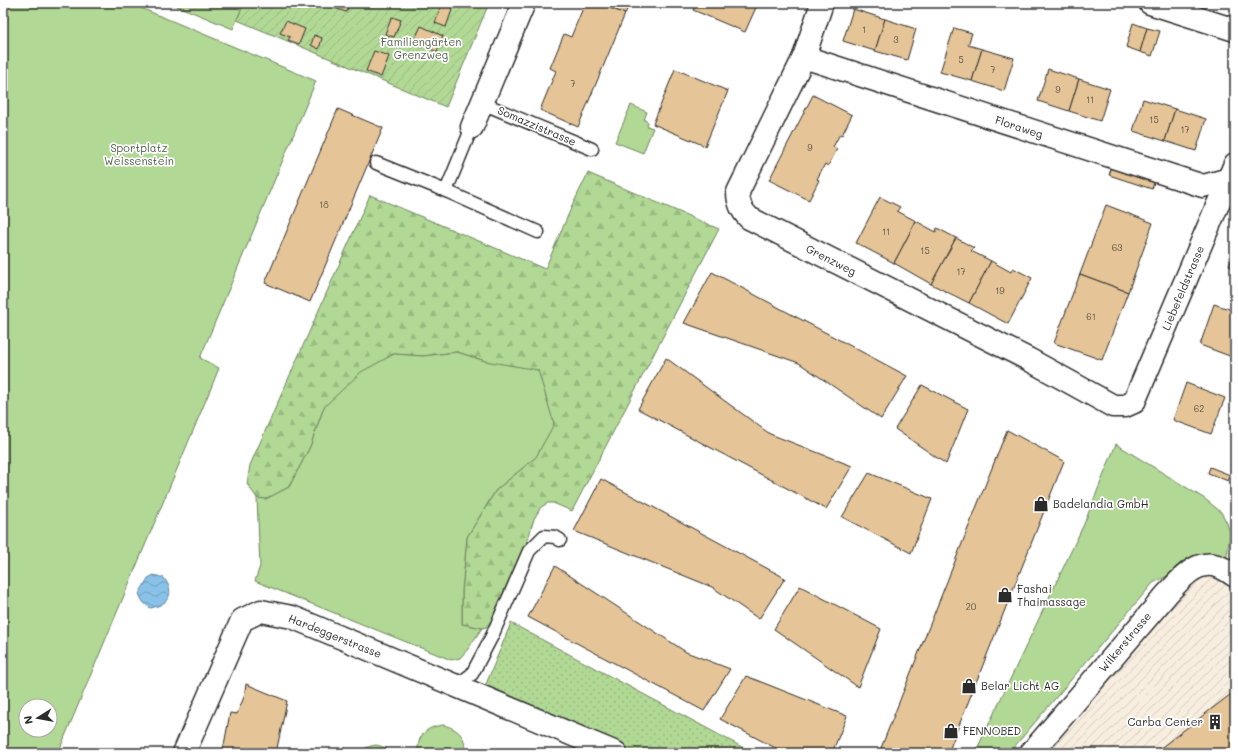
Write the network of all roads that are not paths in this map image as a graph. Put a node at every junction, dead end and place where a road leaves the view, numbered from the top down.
1 (524, 3) edge
2 (822, 3) edge
3 (1150, 3) edge
4 (1235, 30) edge
5 (804, 57) junction
6 (482, 103) junction
7 (472, 127) joint
8 (592, 149) dead end
9 (376, 163) dead end
10 (1233, 175) edge
11 (446, 191) junction
12 (538, 232) dead end
13 (1125, 406) joint
14 (560, 540) dead end
15 (1235, 576) edge
16 (451, 683) junction
17 (184, 753) edge
18 (616, 753) edge
19 (1031, 753) edge

1 - 6 street
2 - 5 street, Grenzweg
3 - 4 street
5 - 10 street, Floraweg
5 - 13 street, Grenzweg
6 - 7 street
6 - 8 lane, Somazzistrasse
7 - 11 lane
9 - 11 lane
10 - 13 street, Liebefeldstrasse
11 - 12 lane
14 - 16 lane
15 - 19 street, Wilkerstrasse
16 - 17 street, Hardeggerstrasse
16 - 18 street, Hardeggerstrasse

